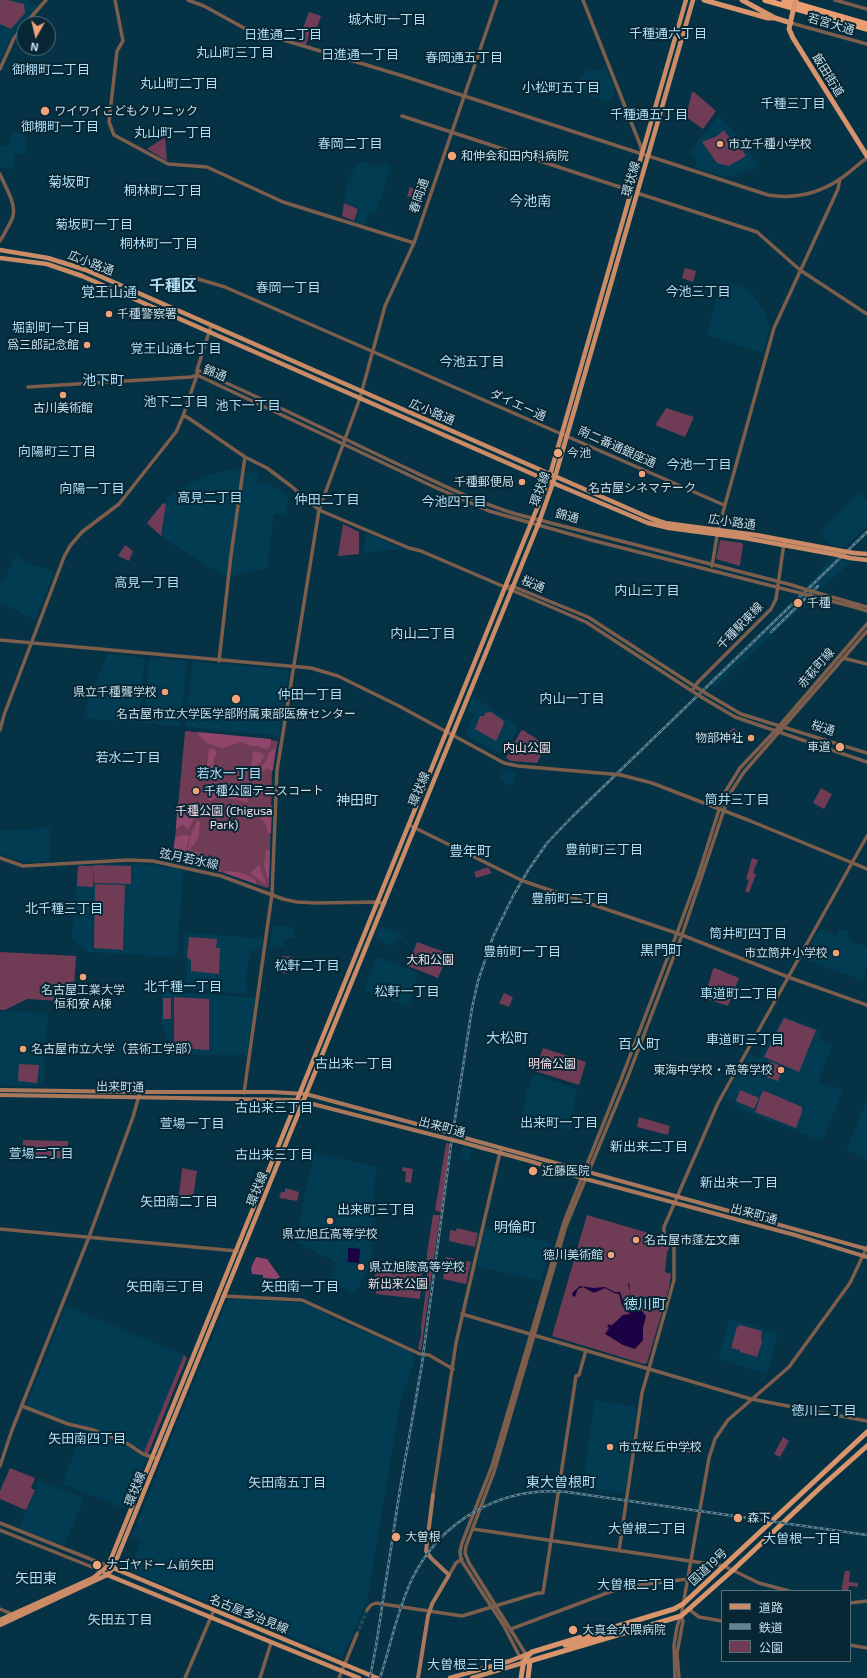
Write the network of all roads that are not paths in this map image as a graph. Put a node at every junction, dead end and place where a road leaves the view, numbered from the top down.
1 (46, 0) edge
2 (115, 0) edge
3 (188, 0) edge
4 (496, 0) edge
5 (583, 0) edge
6 (686, 0) edge
7 (693, 0) edge
8 (704, 0) edge
9 (742, 0) edge
10 (765, 0) edge
11 (784, 0) edge
12 (796, 0) edge
13 (835, 0) edge
14 (867, 9) edge
15 (33, 16) edge
16 (775, 18) junction
17 (790, 22) junction
18 (867, 24) edge
19 (867, 29) edge
20 (16, 36) edge
21 (867, 44) edge
22 (0, 69) edge
23 (464, 96) junction
24 (402, 116) dead end
25 (452, 132) junction
26 (642, 155) junction
27 (648, 156) junction
28 (867, 157) edge
29 (0, 174) edge
30 (840, 179) junction
31 (632, 191) junction
32 (637, 193) junction
33 (0, 241) edge
34 (414, 243) junction
35 (0, 250) edge
36 (0, 258) edge
37 (800, 270) junction
38 (191, 277) dead end
39 (867, 314) edge
40 (211, 326) junction
41 (210, 331) junction
42 (373, 352) junction
43 (197, 370) junction
44 (197, 375) junction
45 (191, 378) junction
46 (195, 382) junction
47 (28, 387) dead end
48 (361, 391) junction
49 (360, 398) junction
50 (183, 416) junction
51 (561, 435) junction
52 (567, 436) junction
53 (345, 440) junction
54 (343, 445) junction
55 (245, 457) junction
56 (550, 475) junction
57 (555, 477) junction
58 (548, 480) junction
59 (553, 483) junction
60 (724, 505) junction
61 (319, 510) junction
62 (534, 518) junction
63 (540, 519) junction
64 (532, 524) junction
65 (538, 525) junction
66 (717, 532) junction
67 (784, 542) junction
68 (867, 554) edge
69 (867, 560) edge
70 (712, 565) junction
71 (711, 571) junction
72 (779, 582) junction
73 (512, 586) junction
74 (505, 587) junction
75 (778, 587) junction
76 (510, 591) junction
77 (855, 606) junction
78 (867, 607) edge
79 (867, 611) edge
80 (867, 624) edge
81 (867, 631) edge
82 (0, 640) edge
83 (31, 643) junction
84 (840, 655) junction
85 (844, 658) junction
86 (219, 661) junction
87 (867, 664) edge
88 (294, 667) junction
89 (697, 687) junction
90 (693, 692) junction
91 (2, 714) edge
92 (780, 725) junction
93 (784, 726) junction
94 (0, 730) edge
95 (447, 731) junction
96 (777, 732) junction
97 (453, 734) junction
98 (867, 753) edge
99 (867, 762) edge
100 (719, 810) junction
101 (724, 812) junction
102 (411, 826) junction
103 (867, 836) edge
104 (0, 858) edge
105 (852, 863) junction
106 (867, 869) edge
107 (272, 894) junction
108 (378, 902) junction
109 (384, 904) junction
110 (677, 933) junction
111 (682, 935) junction
112 (788, 977) junction
113 (867, 1005) edge
114 (0, 1090) edge
115 (140, 1092) junction
116 (244, 1093) junction
117 (299, 1093) junction
118 (306, 1094) junction
119 (0, 1095) edge
120 (140, 1098) junction
121 (297, 1100) junction
122 (303, 1101) junction
123 (500, 1151) junction
124 (585, 1171) junction
125 (590, 1172) junction
126 (585, 1178) junction
127 (677, 1197) junction
128 (674, 1202) junction
129 (0, 1229) edge
130 (89, 1237) junction
131 (867, 1249) edge
132 (236, 1251) junction
133 (242, 1252) junction
134 (865, 1256) edge
135 (224, 1296) junction
136 (462, 1314) junction
137 (533, 1335) junction
138 (586, 1350) junction
139 (453, 1369) junction
140 (649, 1369) junction
141 (751, 1399) junction
142 (22, 1406) junction
143 (867, 1422) edge
144 (867, 1432) edge
145 (867, 1446) edge
146 (153, 1457) junction
147 (158, 1459) junction
148 (0, 1466) edge
149 (434, 1495) joint
150 (0, 1523) edge
151 (473, 1529) junction
152 (0, 1530) edge
153 (550, 1540) junction
154 (619, 1551) junction
155 (466, 1558) junction
156 (461, 1560) junction
157 (691, 1561) junction
158 (108, 1566) junction
159 (724, 1566) junction
160 (113, 1568) junction
161 (733, 1570) junction
162 (102, 1571) junction
163 (449, 1575) junction
164 (107, 1576) junction
165 (688, 1579) junction
166 (785, 1590) edge
167 (867, 1601) edge
168 (851, 1603) edge
169 (683, 1604) junction
170 (496, 1606) junction
171 (491, 1607) junction
172 (0, 1609) edge
173 (214, 1610) junction
174 (367, 1610) dead end
175 (690, 1610) junction
176 (429, 1611) junction
177 (12, 1614) junction
178 (681, 1616) junction
179 (210, 1618) junction
180 (0, 1620) edge
181 (721, 1620) edge
182 (0, 1625) edge
183 (638, 1625) dead end
184 (511, 1629) junction
185 (357, 1634) tunnel mouth
186 (607, 1634) junction
187 (593, 1642) junction
188 (271, 1643) junction
189 (851, 1645) edge
190 (548, 1647) junction
191 (867, 1648) edge
192 (521, 1656) junction
193 (529, 1656) junction
194 (540, 1658) junction
195 (523, 1663) junction
196 (344, 1664) junction
197 (530, 1668) junction
198 (341, 1671) junction
199 (185, 1678) edge
200 (260, 1678) edge
201 (339, 1678) edge
202 (359, 1678) edge
203 (377, 1678) edge
204 (418, 1678) edge
205 (450, 1678) edge
206 (472, 1678) edge
207 (521, 1678) edge
208 (528, 1678) edge
209 (675, 1678) edge
210 (679, 1678) edge

1 - 15 street
2 - 34 street
3 - 23 street
4 - 23 street, 春岡通
5 - 26 street
6 - 26 main road, 環状線
7 - 27 main road, 環状線
8 - 16 highway
9 - 16 highway
10 - 19 highway
11 - 18 highway
12 - 17 highway, 飯田街道, bridge
13 - 14 street, 若宮大通
16 - 17 highway
17 - 21 street, 若宮大通
17 - 28 highway, 飯田街道
20 - 22 street
23 - 25 street, 春岡通
23 - 26 street
24 - 25 street
25 - 31 street
25 - 34 street, 春岡通
26 - 27 street
26 - 31 main road, 環状線
27 - 30 street
27 - 32 main road, 環状線
28 - 30 street
29 - 33 street
30 - 37 street
31 - 51 main road, 環状線
32 - 37 street
32 - 52 main road, 環状線
34 - 42 street, 春岡通
35 - 40 main road, 広小路通
36 - 41 main road, 広小路通
37 - 39 street
37 - 60 street
38 - 42 street, ダイエー通
40 - 41 street
40 - 48 main road, 広小路通
41 - 43 street
41 - 49 main road, 広小路通
42 - 48 street, 春岡通
42 - 51 street, ダイエー通
43 - 44 street
43 - 45 street, 錦通
43 - 53 street, 錦通
44 - 45 street, 錦通
44 - 46 street
44 - 54 street, 錦通
45 - 46 street
45 - 47 street
46 - 50 street
48 - 49 street, 春岡通
48 - 56 main road, 広小路通
49 - 53 street, 春岡通
49 - 58 main road, 広小路通
50 - 55 street
50 - 83 street
51 - 52 street, ダイエー通
51 - 56 main road, 環状線
52 - 57 main road, 環状線
52 - 60 street, 南二番通銀座通
53 - 54 street, 春岡通
53 - 62 street, 錦通
54 - 61 street, 春岡通
54 - 64 street, 錦通
55 - 61 street
55 - 86 street
56 - 57 main road, 広小路通
56 - 58 main road, 環状線
57 - 59 main road, 環状線
57 - 66 main road, 広小路通
58 - 59 main road, 広小路通
58 - 62 main road, 環状線
59 - 63 main road, 環状線
59 - 66 main road, 広小路通
60 - 66 street
61 - 74 street
61 - 88 street, 春岡通
62 - 63 street, 錦通
62 - 64 main road, 環状線
63 - 65 main road, 環状線
63 - 70 street, 錦通
64 - 65 street, 錦通
64 - 74 main road, 環状線
65 - 71 street, 錦通
65 - 73 main road, 環状線
66 - 67 main road, 広小路通
66 - 70 street
67 - 68 main road, 広小路通, bridge
67 - 69 main road, 広小路通, bridge
67 - 72 street, 千種駅東線
70 - 71 street
70 - 72 street, 錦通
71 - 75 street, 錦通
72 - 75 street, 千種駅東線
72 - 77 street, 錦通, bridge
73 - 74 street, 桜通
73 - 76 main road, 環状線
73 - 89 street, 桜通
74 - 76 street, 桜通
74 - 95 main road, 環状線
75 - 77 street, 錦通, bridge
75 - 89 street, 千種駅東線
76 - 90 street, 桜通
76 - 97 main road, 環状線
77 - 78 street, 錦通
77 - 79 street, 錦通
80 - 84 street, 赤萩町線
81 - 85 street, 赤萩町線
82 - 83 street
83 - 86 street
83 - 91 street
84 - 85 street
84 - 92 street, 赤萩町線
85 - 87 street
85 - 93 street, 赤萩町線
86 - 88 street
88 - 95 street
88 - 107 street, 春岡通
89 - 90 street, 千種駅東線
89 - 92 street, 桜通, bridge
90 - 96 street, 桜通, bridge
91 - 94 street
92 - 93 street, 桜通
92 - 96 street, 赤萩町線
93 - 96 street, 赤萩町線
93 - 98 street, 桜通
95 - 97 street
95 - 102 main road, 環状線
96 - 99 street, 桜通
96 - 100 street
96 - 101 street
97 - 100 street, bridge
97 - 102 main road, 環状線
100 - 101 street
100 - 110 street
101 - 105 street
101 - 111 street
102 - 108 main road, 環状線
102 - 109 main road, 環状線
102 - 110 street, bridge
103 - 105 street
104 - 107 street, 弦月若水線
105 - 106 street
105 - 112 street
107 - 108 street, 弦月若水線
107 - 116 street, 春岡通
108 - 109 street, 弦月若水線
108 - 117 main road, 環状線
109 - 118 main road, 環状線
110 - 111 street
110 - 124 street
111 - 112 street
111 - 125 street
112 - 113 street
112 - 127 street
114 - 115 main road, 出来町通
115 - 116 main road, 出来町通
115 - 120 street
116 - 117 main road, 出来町通
117 - 118 main road, 出来町通
117 - 121 main road, 環状線
118 - 122 main road, 環状線
118 - 123 main road, 出来町通, bridge
119 - 120 main road, 出来町通
120 - 121 main road, 出来町通
120 - 130 street
121 - 122 main road, 出来町通
121 - 132 main road, 環状線
122 - 123 main road, 出来町通, bridge
122 - 133 main road, 環状線
123 - 124 main road, 出来町通
123 - 126 main road, 出来町通
123 - 136 street
124 - 125 main road, 出来町通
124 - 126 street
125 - 126 street
125 - 127 main road, 出来町通
126 - 128 main road, 出来町通
126 - 137 street
127 - 128 street
127 - 131 main road, 出来町通
128 - 134 main road, 出来町通
128 - 140 street
129 - 130 street
130 - 132 street
130 - 142 street
131 - 134 street
132 - 133 street
132 - 146 main road, 環状線
133 - 135 main road, 環状線
134 - 141 street
135 - 139 street
135 - 147 main road, 環状線
136 - 137 street
136 - 139 street
137 - 138 street
137 - 151 street
137 - 156 street
138 - 140 street
138 - 153 street
139 - 149 street
140 - 141 street
140 - 154 street
141 - 143 street
141 - 157 street
142 - 146 street
142 - 148 street
144 - 159 highway, 国道19号
145 - 161 highway, 国道19号
146 - 147 street
146 - 158 main road, 環状線
147 - 160 main road, 環状線
149 - 163 main road
150 - 158 street
151 - 153 street
151 - 155 street
152 - 162 street
153 - 154 street
153 - 170 street
154 - 157 street
155 - 156 street
155 - 170 street
156 - 163 street
156 - 171 street
157 - 159 street
157 - 165 street
158 - 160 main road, 名古屋多治見線
158 - 162 main road
159 - 161 street
159 - 169 highway, 国道19号
160 - 164 main road
160 - 173 main road, 名古屋多治見線
161 - 166 street
161 - 175 highway, 国道19号
162 - 164 main road
162 - 177 main road
163 - 176 main road
164 - 179 main road, 名古屋多治見線
164 - 182 main road
165 - 169 street
165 - 184 street
167 - 168 street
169 - 178 street
169 - 190 highway, 国道19号
170 - 171 street
170 - 184 street
171 - 176 street
171 - 192 street
172 - 177 street
173 - 179 street
173 - 196 main road, 名古屋多治見線
174 - 176 street
175 - 178 highway, 国道19号
175 - 181 street
176 - 204 main road
177 - 180 main road
178 - 187 highway, 国道19号
178 - 209 street
178 - 210 street
179 - 188 main road, 名古屋多治見線
179 - 199 street
183 - 186 highway
184 - 193 street
185 - 196 street
186 - 187 highway
186 - 190 highway
187 - 194 highway, 国道19号
188 - 198 main road, 名古屋多治見線
188 - 200 street
189 - 191 street
190 - 193 highway, 国道19号
192 - 193 main road
192 - 195 street
192 - 205 main road
193 - 194 highway, 国道19号
193 - 195 highway
193 - 197 highway
194 - 197 highway
195 - 206 main road
195 - 207 highway
196 - 198 street
196 - 203 main road, 名古屋多治見線
197 - 208 highway
198 - 201 street
198 - 202 main road, 名古屋多治見線

